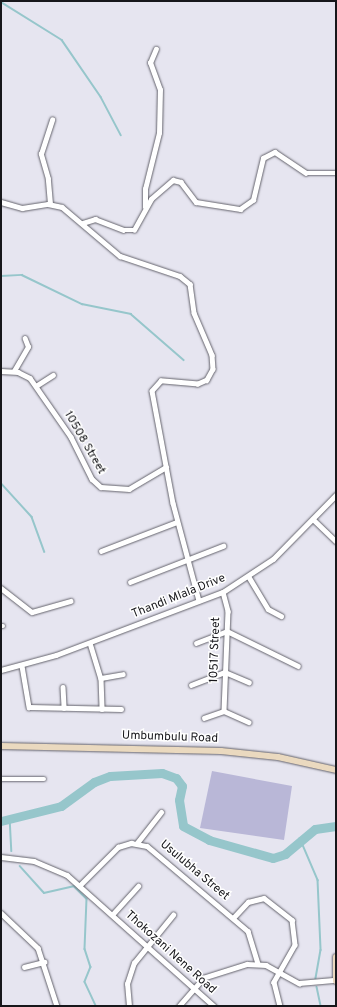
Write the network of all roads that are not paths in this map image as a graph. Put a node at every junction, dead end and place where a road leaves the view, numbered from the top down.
1 (156, 49) dead end
2 (52, 120) dead end
3 (336, 173) edge
4 (1, 202) edge
5 (50, 204) junction
6 (145, 208) junction
7 (83, 223) junction
8 (25, 340) dead end
9 (1, 371) edge
10 (14, 371) junction
11 (53, 375) dead end
12 (36, 386) junction
13 (166, 466) junction
14 (336, 495) edge
15 (313, 519) junction
16 (178, 522) junction
17 (336, 541) edge
18 (223, 546) dead end
19 (101, 551) dead end
20 (188, 561) junction
21 (249, 577) junction
22 (130, 582) dead end
23 (1, 588) edge
24 (223, 592) junction
25 (70, 601) dead end
26 (199, 601) junction
27 (281, 616) dead end
28 (228, 631) junction
29 (90, 643) junction
30 (196, 643) dead end
31 (22, 666) junction
32 (298, 666) dead end
33 (1, 670) edge
34 (225, 672) junction
35 (123, 674) dead end
36 (101, 678) junction
37 (249, 682) dead end
38 (191, 685) dead end
39 (63, 687) dead end
40 (64, 708) junction
41 (102, 709) junction
42 (121, 709) dead end
43 (224, 711) junction
44 (204, 718) dead end
45 (249, 722) dead end
46 (1, 746) edge
47 (336, 770) edge
48 (1, 779) edge
49 (44, 779) dead end
50 (161, 812) dead end
51 (137, 843) junction
52 (1, 857) edge
53 (79, 886) junction
54 (138, 886) dead end
55 (1, 914) edge
56 (112, 915) junction
57 (173, 915) dead end
58 (233, 918) junction
59 (146, 945) junction
60 (336, 957) edge
61 (44, 962) junction
62 (258, 963) junction
63 (24, 967) dead end
64 (278, 972) junction
65 (336, 980) edge
66 (193, 987) junction
67 (57, 1006) edge
68 (129, 1006) edge
69 (179, 1006) edge
70 (214, 1006) edge
71 (280, 1006) edge

1 - 6 street
2 - 5 street
3 - 6 street
4 - 5 street
5 - 7 street
6 - 7 street
7 - 13 street
8 - 10 street
9 - 10 street, 10508 Street
10 - 12 street, 10508 Street
11 - 12 street
12 - 13 street, 10508 Street
13 - 16 street
14 - 15 street, Thandi Mlala Drive
15 - 17 street
15 - 21 street, Thandi Mlala Drive
16 - 19 street
16 - 20 street
18 - 20 street
20 - 22 street
20 - 26 street
21 - 24 street, Thandi Mlala Drive
21 - 27 street
23 - 25 street
24 - 26 street, Thandi Mlala Drive
24 - 28 street, 10517 Street
26 - 29 street, Thandi Mlala Drive
28 - 30 street
28 - 32 street
28 - 34 street, 10517 Street
29 - 31 street, Thandi Mlala Drive
29 - 36 street
31 - 33 street, Thandi Mlala Drive
31 - 40 street
34 - 37 street
34 - 38 street
34 - 43 street, 10517 Street
35 - 36 street
36 - 41 street
39 - 40 street
40 - 41 street
41 - 42 street
43 - 44 street
43 - 45 street
46 - 47 main road, Umbumbulu Road
48 - 49 street
50 - 51 street
51 - 53 street
51 - 58 street, Usulubha Street
52 - 53 street, Thokozani Nene Road
53 - 56 street, Thokozani Nene Road
54 - 56 street, Thokozani Nene Road
55 - 61 street
56 - 59 street, Thokozani Nene Road
57 - 59 street
58 - 62 street, Usulubha Street
58 - 64 street
59 - 66 street, Thokozani Nene Road
59 - 68 street
60 - 65 main road
61 - 63 street
61 - 67 street
62 - 64 street
62 - 66 street
64 - 65 street
64 - 71 street
66 - 69 street
66 - 70 street, Thokozani Nene Road

